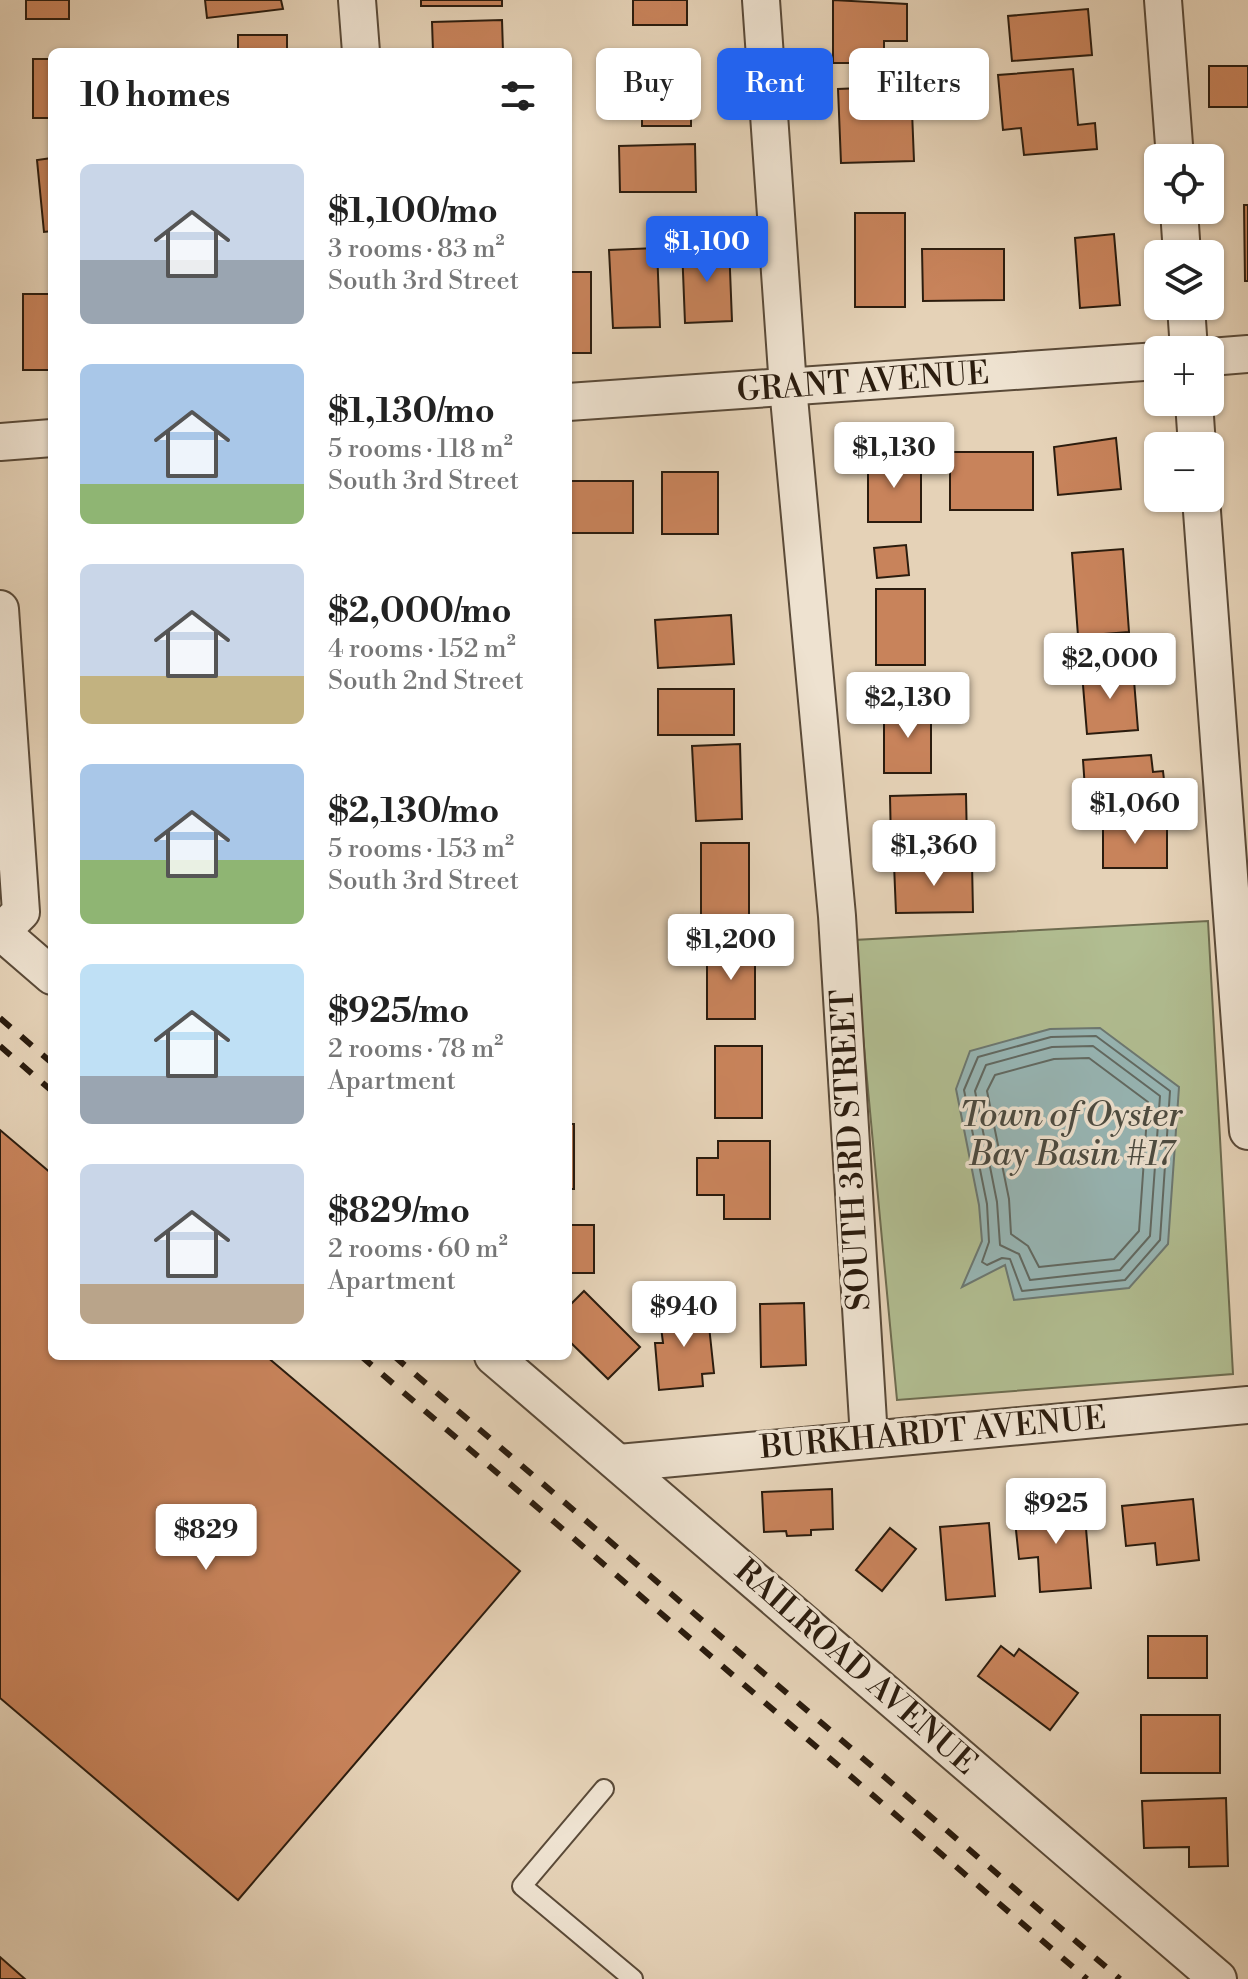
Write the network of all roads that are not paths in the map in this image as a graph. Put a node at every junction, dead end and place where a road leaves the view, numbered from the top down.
1 (357, 0) edge
2 (761, 0) edge
3 (1163, 0) edge
4 (361, 48) edge
5 (1174, 144) edge
6 (1248, 354) edge
7 (1224, 356) edge
8 (1144, 362) edge
9 (788, 387) junction
10 (572, 402) edge
11 (48, 438) edge
12 (0, 442) edge
13 (1202, 512) edge
14 (0, 609) edge
15 (1, 931) edge
16 (48, 972) edge
17 (1248, 1131) edge
18 (498, 1360) edge
19 (1248, 1405) edge
20 (869, 1438) junction
21 (619, 1463) junction
22 (604, 1789) dead end
23 (633, 1979) edge
24 (1218, 1979) edge

1 - 4 street
2 - 9 street, SOUTH 3RD STREET
3 - 5 street
6 - 7 street
8 - 9 street, GRANT AVENUE
9 - 10 street, GRANT AVENUE
9 - 20 street, SOUTH 3RD STREET
11 - 12 street
13 - 17 street
14 - 15 street
15 - 16 street
18 - 21 street, RAILROAD AVENUE
19 - 20 street, BURKHARDT AVENUE
20 - 21 street, BURKHARDT AVENUE
21 - 24 street, RAILROAD AVENUE
22 - 23 lane

